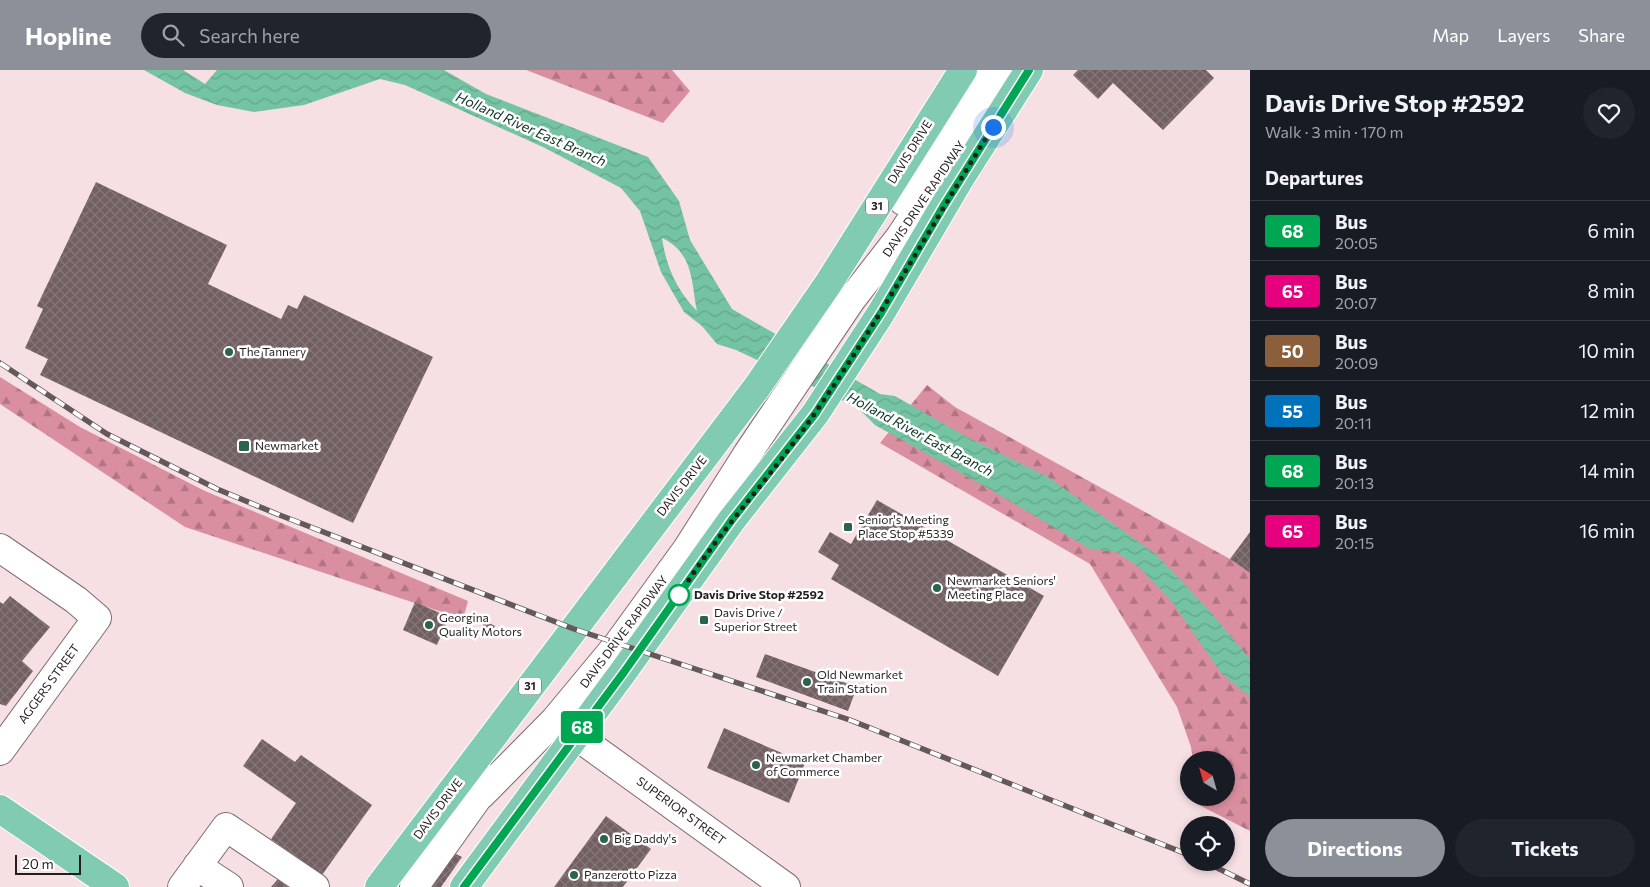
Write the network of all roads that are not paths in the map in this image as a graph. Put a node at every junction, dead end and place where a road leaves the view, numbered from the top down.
1 (963, 70) edge
2 (984, 70) edge
3 (1010, 70) edge
4 (1029, 70) edge
5 (851, 300) junction
6 (707, 503) junction
7 (0, 548) edge
8 (575, 735) junction
9 (0, 751) edge
10 (0, 809) edge
11 (190, 876) edge
12 (115, 887) edge
13 (229, 887) edge
14 (315, 887) edge
15 (379, 887) edge
16 (414, 887) edge
17 (464, 887) edge
18 (786, 887) edge

1 - 6 main road, DAVIS DRIVE / 31
2 - 5 street, DAVIS DRIVE RAPIDWAY
3 - 5 street, DAVIS DRIVE RAPIDWAY
4 - 6 main road, DAVIS DRIVE / 31
5 - 6 street, DAVIS DRIVE RAPIDWAY
6 - 8 main road, DAVIS DRIVE / 31
6 - 15 main road, DAVIS DRIVE / 31
6 - 16 street, DAVIS DRIVE RAPIDWAY
7 - 9 street, AGGERS STREET
8 - 17 main road, DAVIS DRIVE / 31
8 - 18 street, SUPERIOR STREET
10 - 12 main road
11 - 13 street
11 - 14 street

